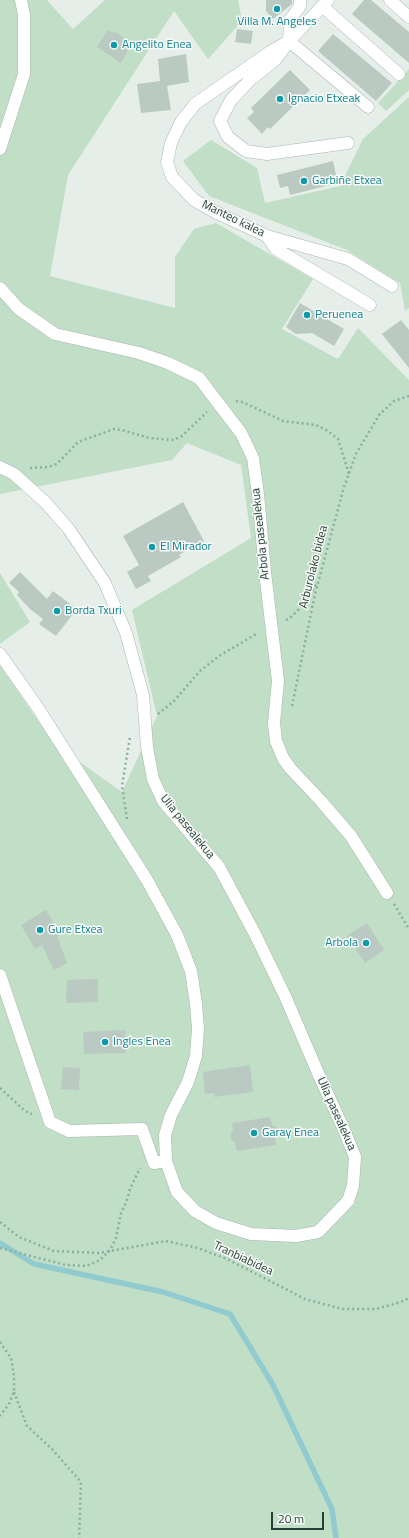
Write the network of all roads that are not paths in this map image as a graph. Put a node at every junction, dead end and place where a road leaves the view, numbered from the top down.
1 (21, 0) edge
2 (300, 0) edge
3 (390, 0) edge
4 (320, 5) edge
5 (409, 16) edge
6 (289, 41) junction
7 (399, 74) dead end
8 (368, 107) dead end
9 (348, 143) dead end
10 (0, 149) edge
11 (267, 236) junction
12 (392, 286) dead end
13 (0, 288) edge
14 (370, 305) dead end
15 (0, 467) edge
16 (0, 654) edge
17 (387, 893) road end
18 (0, 975) edge
19 (166, 1161) junction

1 - 10 street
2 - 6 street
3 - 5 street
4 - 6 street, Manteo kalea
4 - 7 street
6 - 8 street
6 - 9 street, Manteo kalea
6 - 11 street, Manteo kalea
11 - 12 street, Manteo kalea
11 - 14 street
13 - 17 street, Arbola pasealekua
15 - 19 street, Ulia pasealekua
16 - 19 street, Ulia pasealekua
18 - 19 street

